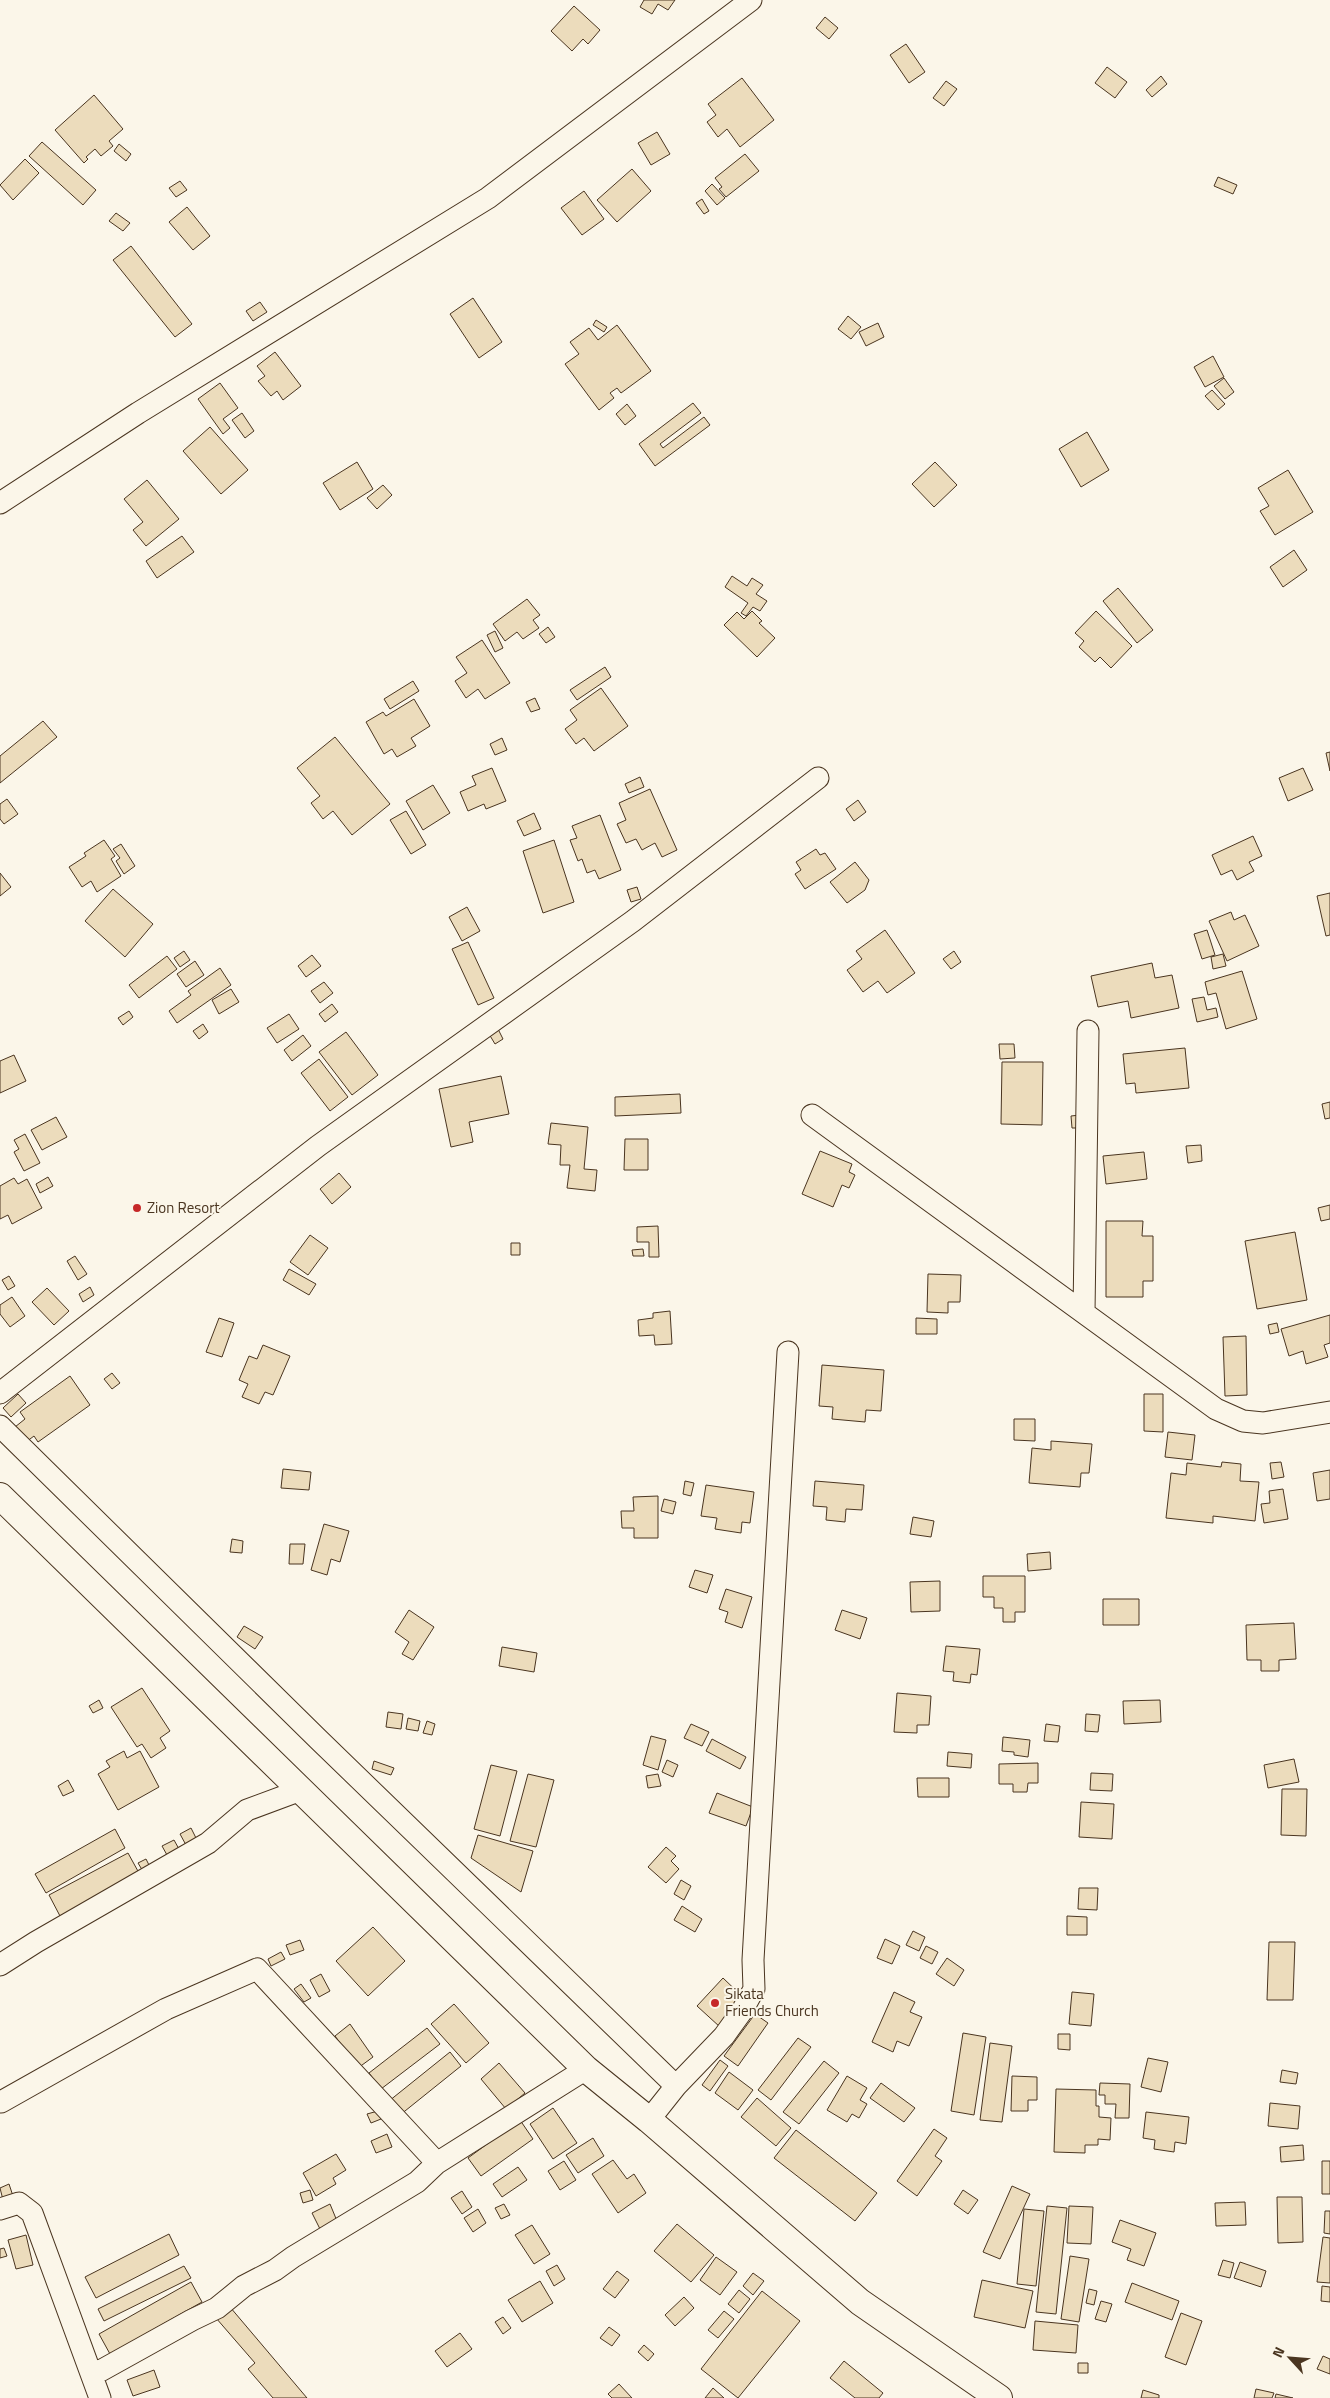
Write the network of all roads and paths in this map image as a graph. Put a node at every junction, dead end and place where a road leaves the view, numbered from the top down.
1 (751, 0) edge
2 (0, 503) edge
3 (818, 778) dead end
4 (1088, 1031) dead end
5 (812, 1115) dead end
6 (1084, 1312) junction
7 (788, 1352) dead end
8 (0, 1392) edge
9 (1330, 1412) edge
10 (0, 1426) edge
11 (0, 1496) edge
12 (301, 1790) junction
13 (0, 1965) edge
14 (586, 2069) junction
15 (676, 2086) junction
16 (1, 2102) edge
17 (649, 2120) junction
18 (437, 2163) junction
19 (0, 2209) edge
20 (93, 2375) junction
21 (100, 2398) edge
22 (999, 2398) edge

1 - 2 street
3 - 8 street
4 - 6 street
5 - 6 street
6 - 9 street
7 - 15 street
10 - 15 street
11 - 12 street
12 - 13 street
12 - 14 street
14 - 17 street
14 - 18 street
15 - 17 street
16 - 18 street
17 - 22 street
18 - 20 street
19 - 20 street
20 - 21 street

